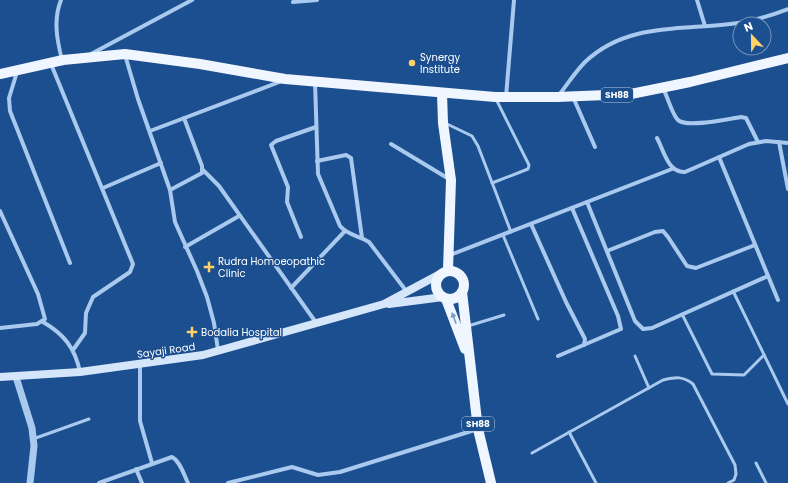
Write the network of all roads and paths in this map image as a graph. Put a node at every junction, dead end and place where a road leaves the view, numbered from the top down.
1 (61, 0) edge
2 (192, 0) edge
3 (317, 0) edge
4 (514, 0) edge
5 (697, 0) edge
6 (292, 2) dead end
7 (788, 9) edge
8 (705, 26) junction
9 (125, 54) junction
10 (83, 58) junction
11 (788, 58) edge
12 (63, 60) junction
13 (51, 64) junction
14 (17, 72) junction
15 (0, 74) edge
16 (285, 79) junction
17 (315, 82) junction
18 (663, 88) junction
19 (442, 93) junction
20 (500, 97) junction
21 (557, 97) junction
22 (573, 97) junction
23 (184, 118) junction
24 (443, 123) junction
25 (316, 127) junction
26 (150, 131) junction
27 (657, 138) dead end
28 (758, 142) junction
29 (779, 142) junction
30 (788, 143) edge
31 (391, 144) dead end
32 (595, 147) dead end
33 (719, 157) junction
34 (317, 161) junction
35 (161, 163) junction
36 (672, 169) junction
37 (203, 170) junction
38 (451, 180) junction
39 (492, 183) junction
40 (103, 188) junction
41 (788, 189) edge
42 (170, 190) junction
43 (587, 202) junction
44 (572, 208) junction
45 (0, 211) edge
46 (239, 216) junction
47 (531, 224) junction
48 (345, 231) junction
49 (511, 232) junction
50 (503, 235) junction
51 (301, 237) dead end
52 (362, 238) junction
53 (755, 245) junction
54 (185, 247) junction
55 (607, 251) junction
56 (449, 256) junction
57 (70, 263) dead end
58 (444, 272) junction
59 (768, 276) junction
60 (291, 288) junction
61 (733, 291) junction
62 (407, 292) junction
63 (462, 292) junction
64 (445, 298) junction
65 (778, 300) dead end
66 (384, 304) junction
67 (682, 314) junction
68 (504, 315) dead end
69 (538, 319) dead end
70 (43, 322) junction
71 (317, 324) junction
72 (466, 326) junction
73 (0, 328) edge
74 (584, 345) junction
75 (73, 350) junction
76 (218, 350) junction
77 (764, 355) junction
78 (558, 356) dead end
79 (635, 356) dead end
80 (140, 364) junction
81 (470, 364) junction
82 (80, 372) junction
83 (0, 377) edge
84 (16, 377) junction
85 (649, 388) junction
86 (788, 404) edge
87 (89, 419) dead end
88 (478, 429) junction
89 (569, 432) junction
90 (33, 439) junction
91 (532, 453) dead end
92 (152, 463) junction
93 (756, 463) dead end
94 (136, 469) junction
95 (248, 478) junction
96 (30, 483) edge
97 (99, 483) edge
98 (142, 483) edge
99 (188, 483) edge
100 (228, 483) edge
101 (250, 483) edge
102 (490, 483) edge
103 (596, 483) edge
104 (728, 483) edge
105 (766, 483) edge

1 - 12 street
2 - 10 street
3 - 6 street
4 - 20 street
5 - 8 street
7 - 8 street
8 - 21 street
9 - 10 main road
9 - 16 main road
9 - 26 street
10 - 12 main road
11 - 18 main road, SH88
12 - 13 main road
13 - 14 main road
13 - 40 street
14 - 15 main road
14 - 57 street
16 - 17 main road
16 - 23 street
17 - 19 main road
17 - 25 street
18 - 22 main road, SH88
18 - 28 street
19 - 20 main road, SH88
19 - 24 main road
20 - 21 main road, SH88
20 - 39 lane
21 - 22 main road, SH88
22 - 32 street
23 - 26 street
23 - 37 street
24 - 38 main road
24 - 39 lane
25 - 34 street
25 - 51 street
26 - 35 street
27 - 36 street
28 - 29 street
28 - 33 street
29 - 30 street
29 - 41 street
31 - 38 street
33 - 36 street
33 - 53 street
34 - 48 street
34 - 52 street
35 - 40 street
35 - 42 street
36 - 43 street
37 - 42 street
37 - 46 street
38 - 56 main road
39 - 49 lane
40 - 75 street
42 - 54 street
43 - 44 street
43 - 55 street
44 - 47 street
44 - 74 street
45 - 70 street
46 - 54 street
46 - 60 street
47 - 49 street
47 - 74 street
48 - 52 street
48 - 60 street
49 - 50 street
50 - 56 street
50 - 69 lane
52 - 62 street
53 - 55 street
53 - 59 street
54 - 76 street
55 - 67 street
56 - 58 main road
58 - 62 main road, Sayaji Road
58 - 63 main road
58 - 64 main road
59 - 61 street
59 - 65 street
60 - 71 street
61 - 67 street
61 - 77 lane
62 - 66 main road, Sayaji Road
63 - 64 main road
63 - 72 main road, SH88
64 - 66 main road
81 -> 64 main road, SH88
66 - 71 main road, Sayaji Road
67 - 77 lane
68 - 72 lane
70 - 73 street
70 - 75 street
71 - 76 main road, Sayaji Road
72 - 81 main road, SH88
74 - 78 street
75 - 82 street
76 - 80 main road, Sayaji Road
77 - 86 lane
79 - 85 lane
80 - 82 main road, Sayaji Road
80 - 92 street
81 - 88 main road, SH88
82 - 84 main road, Sayaji Road
83 - 84 main road, Sayaji Road
84 - 90 street
85 - 89 lane
85 - 104 lane
87 - 90 lane
88 - 95 street
88 - 102 main road, SH88
89 - 91 lane
89 - 103 lane
90 - 96 street
92 - 94 street
92 - 99 street
93 - 105 lane
94 - 97 street
94 - 98 street
95 - 100 street
95 - 101 street

